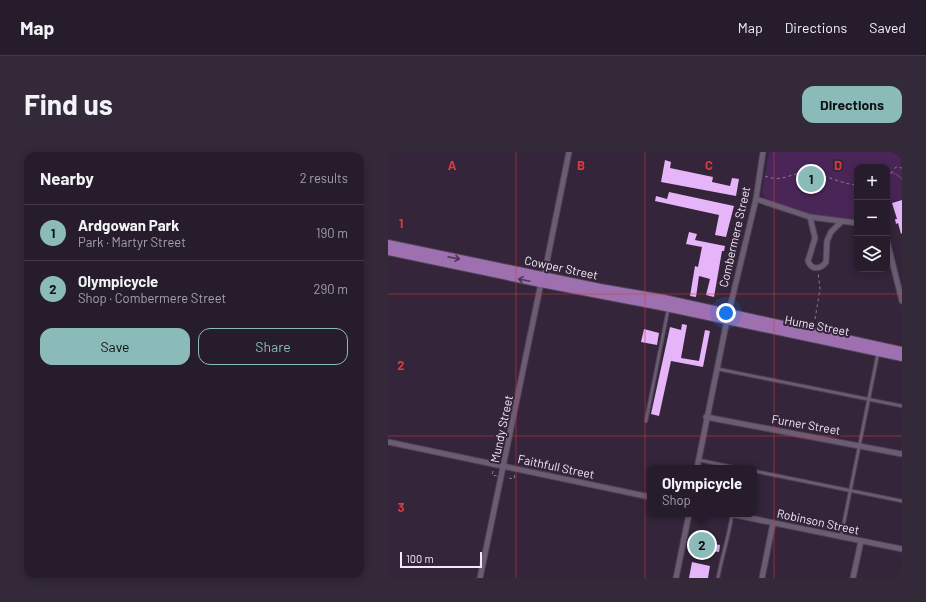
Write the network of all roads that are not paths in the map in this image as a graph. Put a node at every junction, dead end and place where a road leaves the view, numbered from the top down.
1 (569, 152) edge
2 (762, 152) edge
3 (756, 199) junction
4 (810, 217) junction
5 (841, 222) junction
6 (854, 222) edge
7 (388, 244) edge
8 (388, 251) edge
9 (890, 251) edge
10 (543, 280) junction
11 (900, 281) edge
12 (902, 301) edge
13 (669, 307) junction
14 (728, 317) junction
15 (902, 350) edge
16 (878, 351) junction
17 (902, 357) edge
18 (717, 369) junction
19 (869, 400) junction
20 (902, 406) edge
21 (706, 417) junction
22 (646, 421) dead end
23 (388, 442) edge
24 (860, 445) junction
25 (902, 454) edge
26 (698, 460) junction
27 (697, 465) edge
28 (723, 465) edge
29 (504, 467) junction
30 (757, 473) edge
31 (850, 491) junction
32 (647, 496) edge
33 (902, 501) edge
34 (688, 517) edge
35 (731, 517) edge
36 (745, 517) edge
37 (773, 523) junction
38 (841, 537) junction
39 (861, 541) junction
40 (902, 549) edge
41 (480, 578) edge
42 (676, 578) edge
43 (718, 578) edge
44 (762, 578) edge
45 (853, 578) edge

1 - 10 street, Mundy Street
2 - 3 street, Combermere Street
3 - 4 street
3 - 14 street, Combermere Street
4 - 5 street
4 - 5 street
5 - 6 street
7 -> 10 main road, Cowper Street
10 -> 8 main road, Cowper Street
9 - 11 street
10 - 13 main road, Cowper Street
10 - 14 main road, Cowper Street
10 - 29 street, Mundy Street
11 - 12 street
13 - 14 main road, Cowper Street
13 - 22 lane
14 - 15 main road, Hume Street
14 - 16 main road, Hume Street
14 - 18 street, Combermere Street
16 - 17 main road, Hume Street
16 - 19 lane
18 - 19 lane
18 - 21 street, Combermere Street
19 - 20 lane
19 - 24 lane
21 - 24 street, Furner Street
21 - 26 street, Combermere Street
23 - 29 street, Faithfull Street
24 - 25 street, Furner Street
24 - 31 lane
26 - 27 street, Combermere Street
26 - 28 lane
29 - 32 street, Faithfull Street
29 - 41 street, Mundy Street
30 - 31 lane
31 - 33 lane
31 - 38 lane
34 - 42 street
35 - 43 lane
36 - 37 street, Robinson Street
37 - 38 street, Robinson Street
37 - 44 street
38 - 39 street, Robinson Street
39 - 40 street, Robinson Street
39 - 45 street

